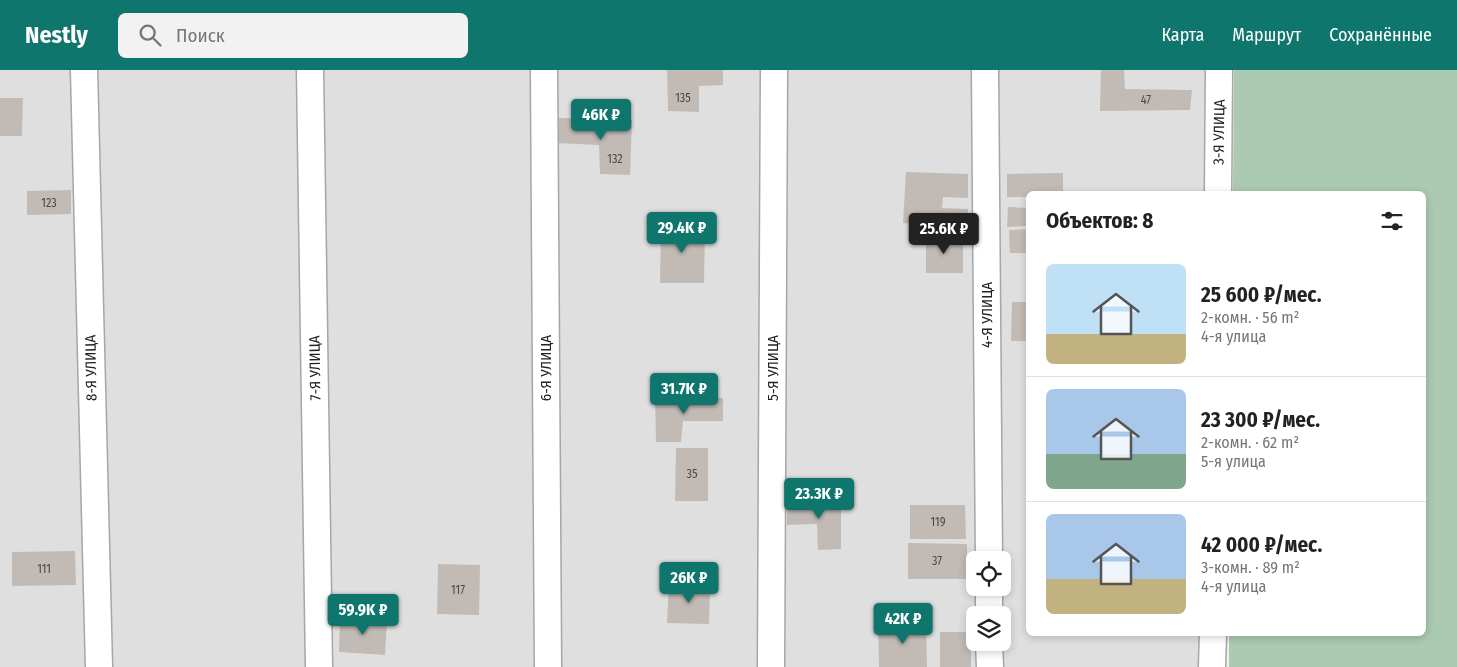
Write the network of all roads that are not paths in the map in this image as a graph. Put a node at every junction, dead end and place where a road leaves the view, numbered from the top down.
1 (84, 70) edge
2 (310, 70) edge
3 (544, 70) edge
4 (774, 70) edge
5 (985, 70) edge
6 (1219, 70) edge
7 (1218, 191) edge
8 (989, 551) edge
9 (1213, 636) edge
10 (990, 651) edge
11 (99, 667) edge
12 (319, 667) edge
13 (548, 667) edge
14 (772, 667) edge
15 (990, 667) edge
16 (1212, 667) edge

1 - 11 street, 8-Я УЛИЦА
2 - 12 street, 7-Я УЛИЦА
3 - 13 street, 6-Я УЛИЦА
4 - 14 street, 5-Я УЛИЦА
5 - 8 street, 4-Я УЛИЦА
6 - 7 street, 3-Я УЛИЦА
9 - 16 street
10 - 15 street

